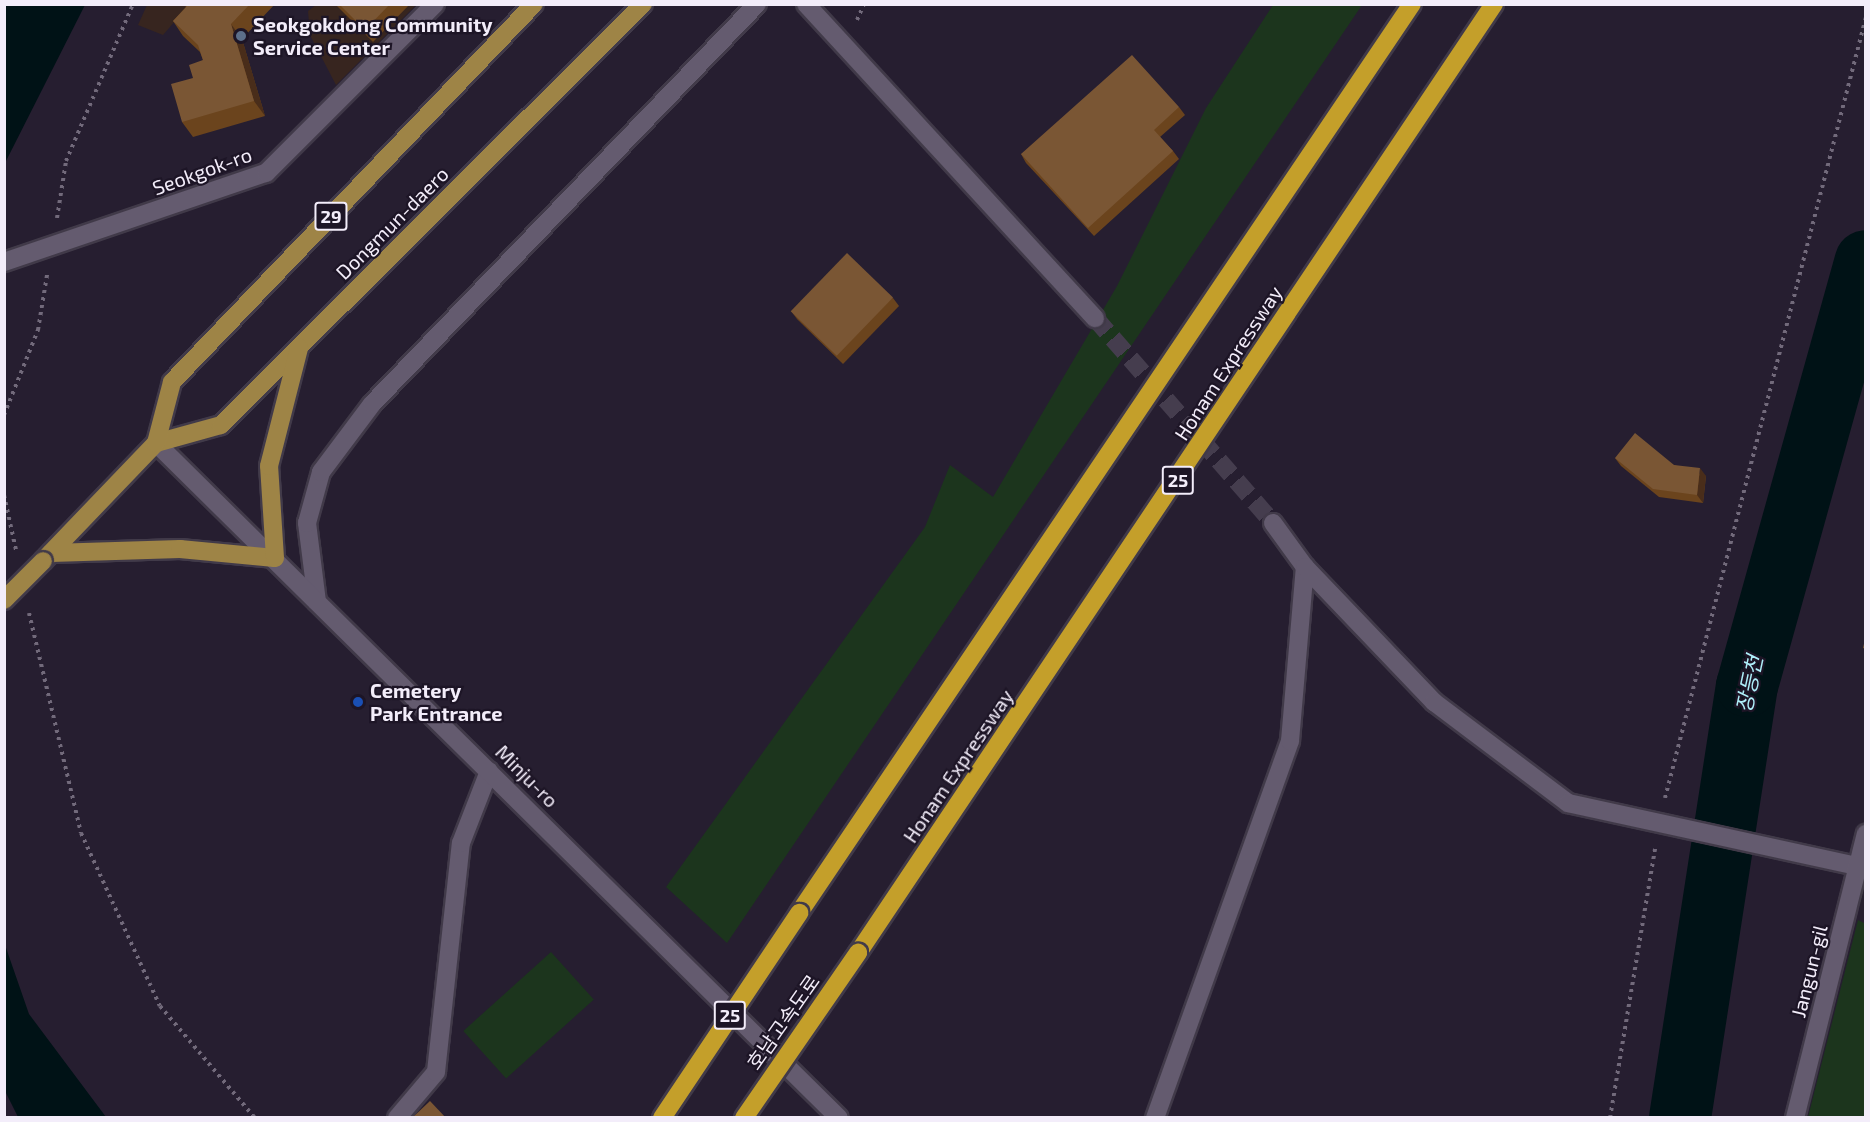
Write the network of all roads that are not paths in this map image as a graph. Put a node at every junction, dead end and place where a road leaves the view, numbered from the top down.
1 (435, 4) edge
2 (534, 4) edge
3 (643, 4) edge
4 (757, 4) edge
5 (806, 4) edge
6 (1412, 4) edge
7 (1494, 4) edge
8 (4, 262) edge
9 (1095, 318) tunnel mouth
10 (300, 346) junction
11 (156, 443) junction
12 (1273, 523) tunnel mouth
13 (47, 557) junction
14 (275, 558) junction
15 (1305, 567) junction
16 (4, 600) edge
17 (317, 602) junction
18 (489, 771) junction
19 (1866, 834) edge
20 (1858, 866) junction
21 (858, 953) joint
22 (397, 1118) edge
23 (662, 1118) edge
24 (744, 1118) edge
25 (839, 1118) edge
26 (1155, 1118) edge
27 (1795, 1118) edge

1 - 8 street, Seokgok-ro
2 - 11 main road, 29
3 - 10 main road, Dongmun-daero
4 - 17 street
5 - 9 street
6 - 23 highway, 25, bridge
7 - 21 highway, Honam Expressway / 25
10 - 11 main road, Dongmun-daero
10 - 14 main road
11 - 13 main road, 29
11 - 14 street, Minju-ro
12 - 15 street
13 - 14 main road
13 - 16 main road, 29, bridge
14 - 17 street, Minju-ro
15 - 20 street
15 - 26 street
17 - 18 street, Minju-ro
18 - 22 street
18 - 25 street, Minju-ro
19 - 20 street, Jangun-gil
20 - 27 street, Jangun-gil
21 - 24 highway, 호남고속도로 / 25, bridge

